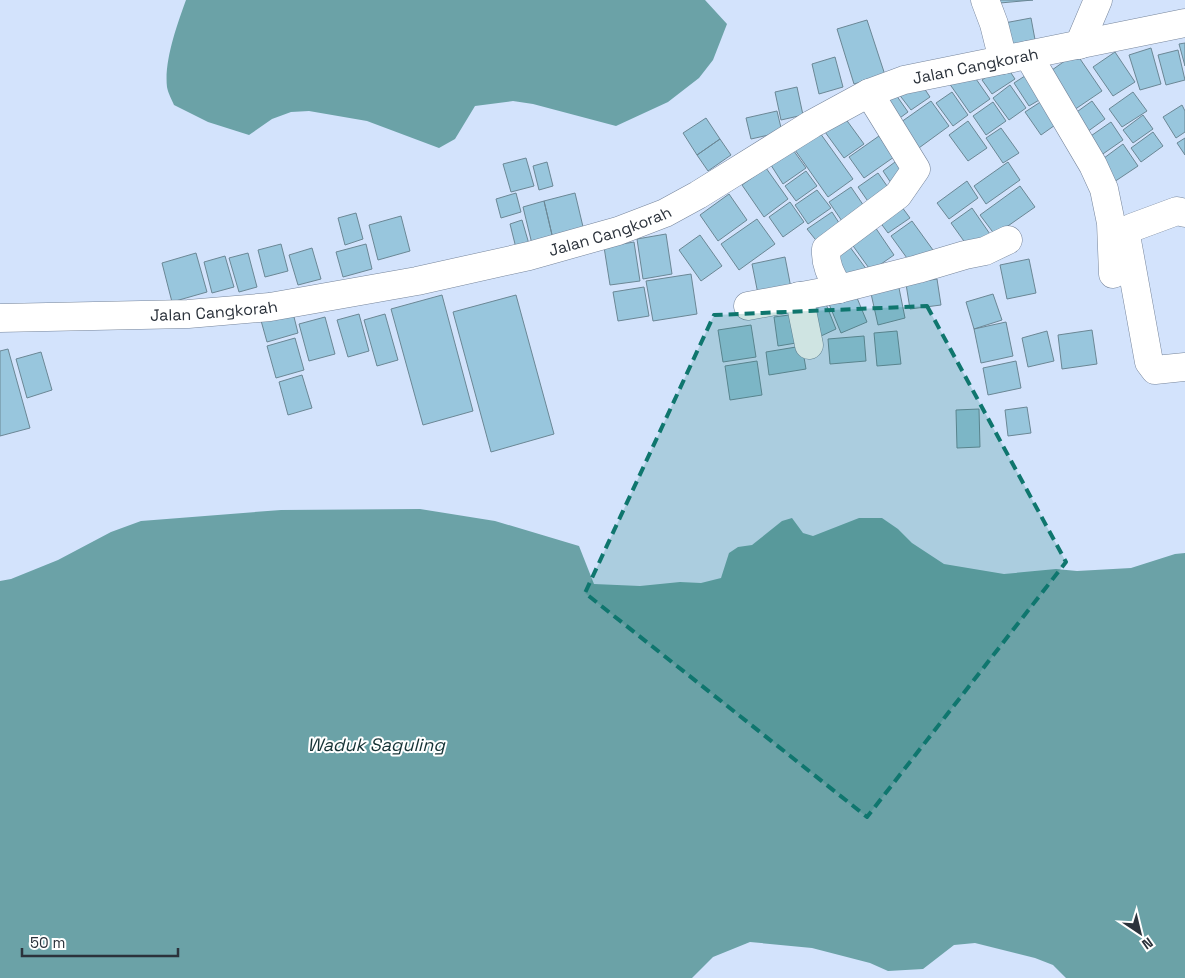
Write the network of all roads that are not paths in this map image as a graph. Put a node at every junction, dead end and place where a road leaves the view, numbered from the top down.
1 (985, 0) edge
2 (1098, 0) edge
3 (1185, 23) edge
4 (1079, 45) junction
5 (1016, 57) junction
6 (869, 94) junction
7 (1185, 213) edge
8 (1008, 240) dead end
9 (1113, 274) dead end
10 (839, 288) junction
11 (799, 296) junction
12 (748, 306) dead end
13 (0, 318) edge
14 (809, 345) dead end
15 (1185, 367) edge

1 - 5 street
2 - 4 street
3 - 4 street, Jalan Cangkorah
4 - 5 street, Jalan Cangkorah
5 - 6 street, Jalan Cangkorah
5 - 9 street
6 - 10 street
6 - 13 street, Jalan Cangkorah
7 - 15 street
8 - 10 street
10 - 11 street
11 - 12 street
11 - 14 street

